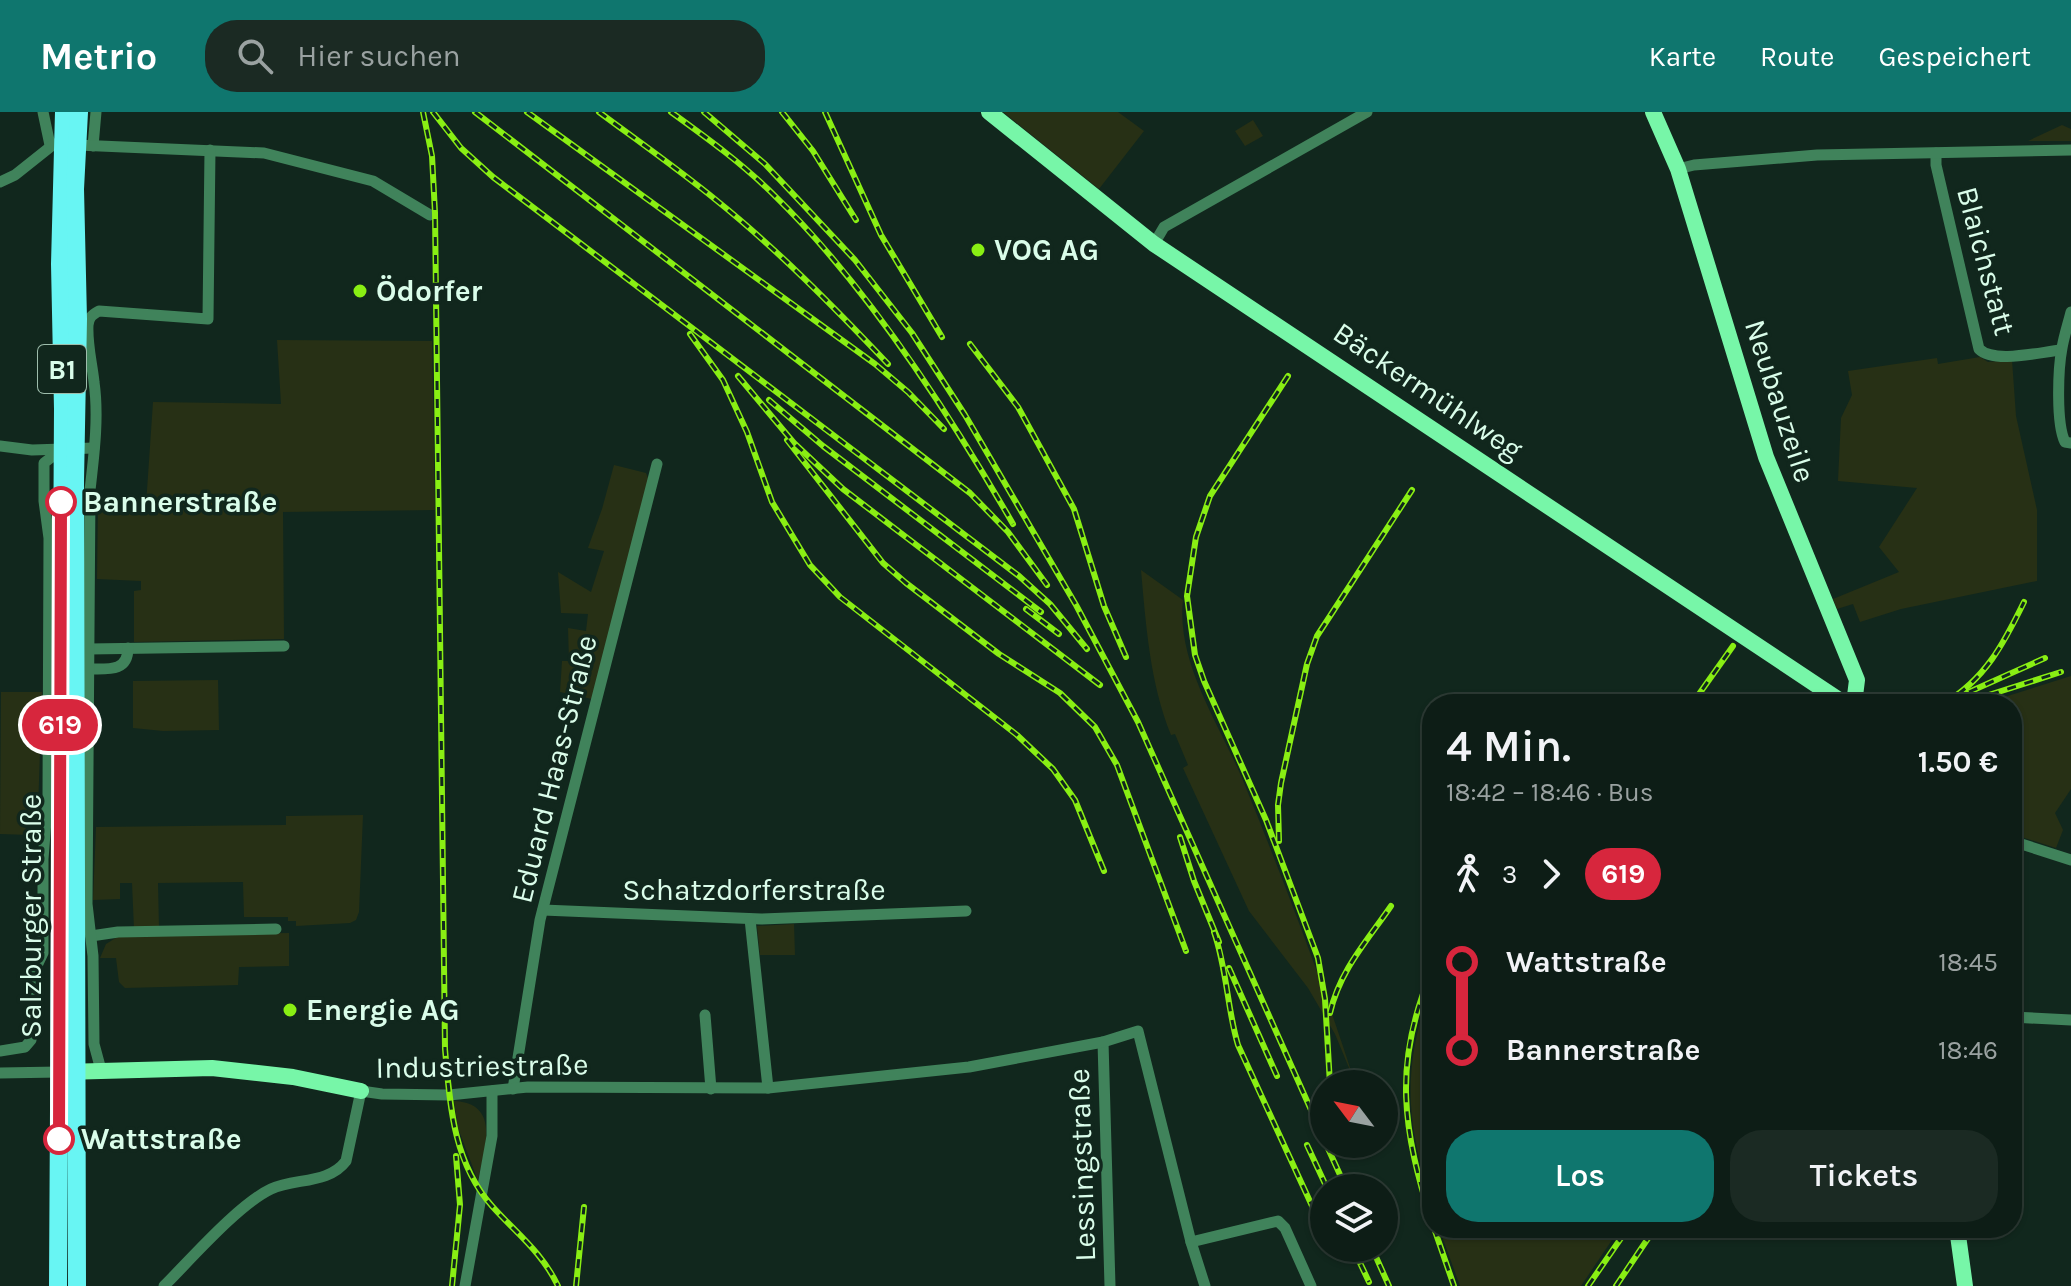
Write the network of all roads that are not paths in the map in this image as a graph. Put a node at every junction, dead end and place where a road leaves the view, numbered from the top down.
1 (43, 112) edge
2 (64, 112) edge
3 (79, 112) edge
4 (96, 112) edge
5 (989, 112) edge
6 (1367, 112) edge
7 (1653, 112) edge
8 (71, 145) junction
9 (210, 150) junction
10 (2071, 150) edge
11 (1936, 153) junction
12 (1678, 169) junction
13 (0, 182) edge
14 (430, 215) dead end
15 (1154, 244) junction
16 (2071, 312) edge
17 (2061, 350) junction
18 (2068, 443) edge
19 (0, 446) edge
20 (77, 449) junction
21 (657, 464) dead end
22 (284, 646) dead end
23 (128, 648) junction
24 (89, 649) junction
25 (89, 669) junction
26 (1830, 694) edge
27 (1855, 694) edge
28 (2022, 844) edge
29 (2071, 860) edge
30 (543, 910) junction
31 (966, 911) dead end
32 (750, 919) junction
33 (276, 929) dead end
34 (91, 936) junction
35 (705, 1015) dead end
36 (2022, 1018) edge
37 (2071, 1020) edge
38 (1103, 1042) junction
39 (0, 1051) edge
40 (101, 1070) junction
41 (67, 1072) junction
42 (0, 1073) edge
43 (768, 1088) junction
44 (513, 1089) junction
45 (711, 1089) junction
46 (361, 1091) junction
47 (492, 1091) junction
48 (1958, 1238) edge
49 (1191, 1242) junction
50 (58, 1286) edge
51 (77, 1286) edge
52 (164, 1286) edge
53 (465, 1286) edge
54 (1110, 1286) edge
55 (1205, 1286) edge
56 (1311, 1286) edge
57 (1965, 1286) edge

1 - 8 street, Salzburger Straße
2 - 8 main road, Salzburger Straße / B1
3 - 8 main road, Salzburger Straße / B1
4 - 8 street, Salzburger Straße
5 - 15 street, Bäckermühlweg
6 - 15 street
7 - 12 street, Neubauzeile
8 - 9 street
8 - 13 street
8 - 20 main road, Salzburger Straße / B1
9 - 14 street
9 - 20 street, Salzburger Straße
10 - 11 street
11 - 12 street
11 - 17 street, Blaichstatt
12 - 27 street, Neubauzeile
15 - 26 street, Bäckermühlweg
16 - 17 street
17 - 18 street
19 - 20 street
20 - 24 street, Salzburger Straße
20 - 39 street, Salzburger Straße
20 - 41 main road, Salzburger Straße / B1
21 - 30 street, Eduard Haas-Straße
22 - 23 street
23 - 24 street
23 - 25 street
24 - 25 street, Salzburger Straße
25 - 34 street, Salzburger Straße
28 - 29 street
30 - 32 street, Schatzdorferstraße
30 - 44 street, Eduard Haas-Straße
31 - 32 street, Schatzdorferstraße
32 - 43 street
33 - 34 street, Salzburger Straße
34 - 40 street, Salzburger Straße
35 - 45 street
36 - 37 street
38 - 43 street, Industriestraße
38 - 49 street, Industriestraße
38 - 54 street, Lessingstraße
40 - 41 street
40 - 46 street
41 - 42 street
41 - 50 main road, Salzburger Straße / B1
41 - 51 main road, Salzburger Straße / B1
43 - 45 street, Industriestraße
44 - 45 street, Industriestraße
44 - 47 street, Industriestraße
46 - 47 street, Industriestraße
46 - 52 street, Industriestraße
47 - 53 street
48 - 57 street
49 - 55 street
49 - 56 street

